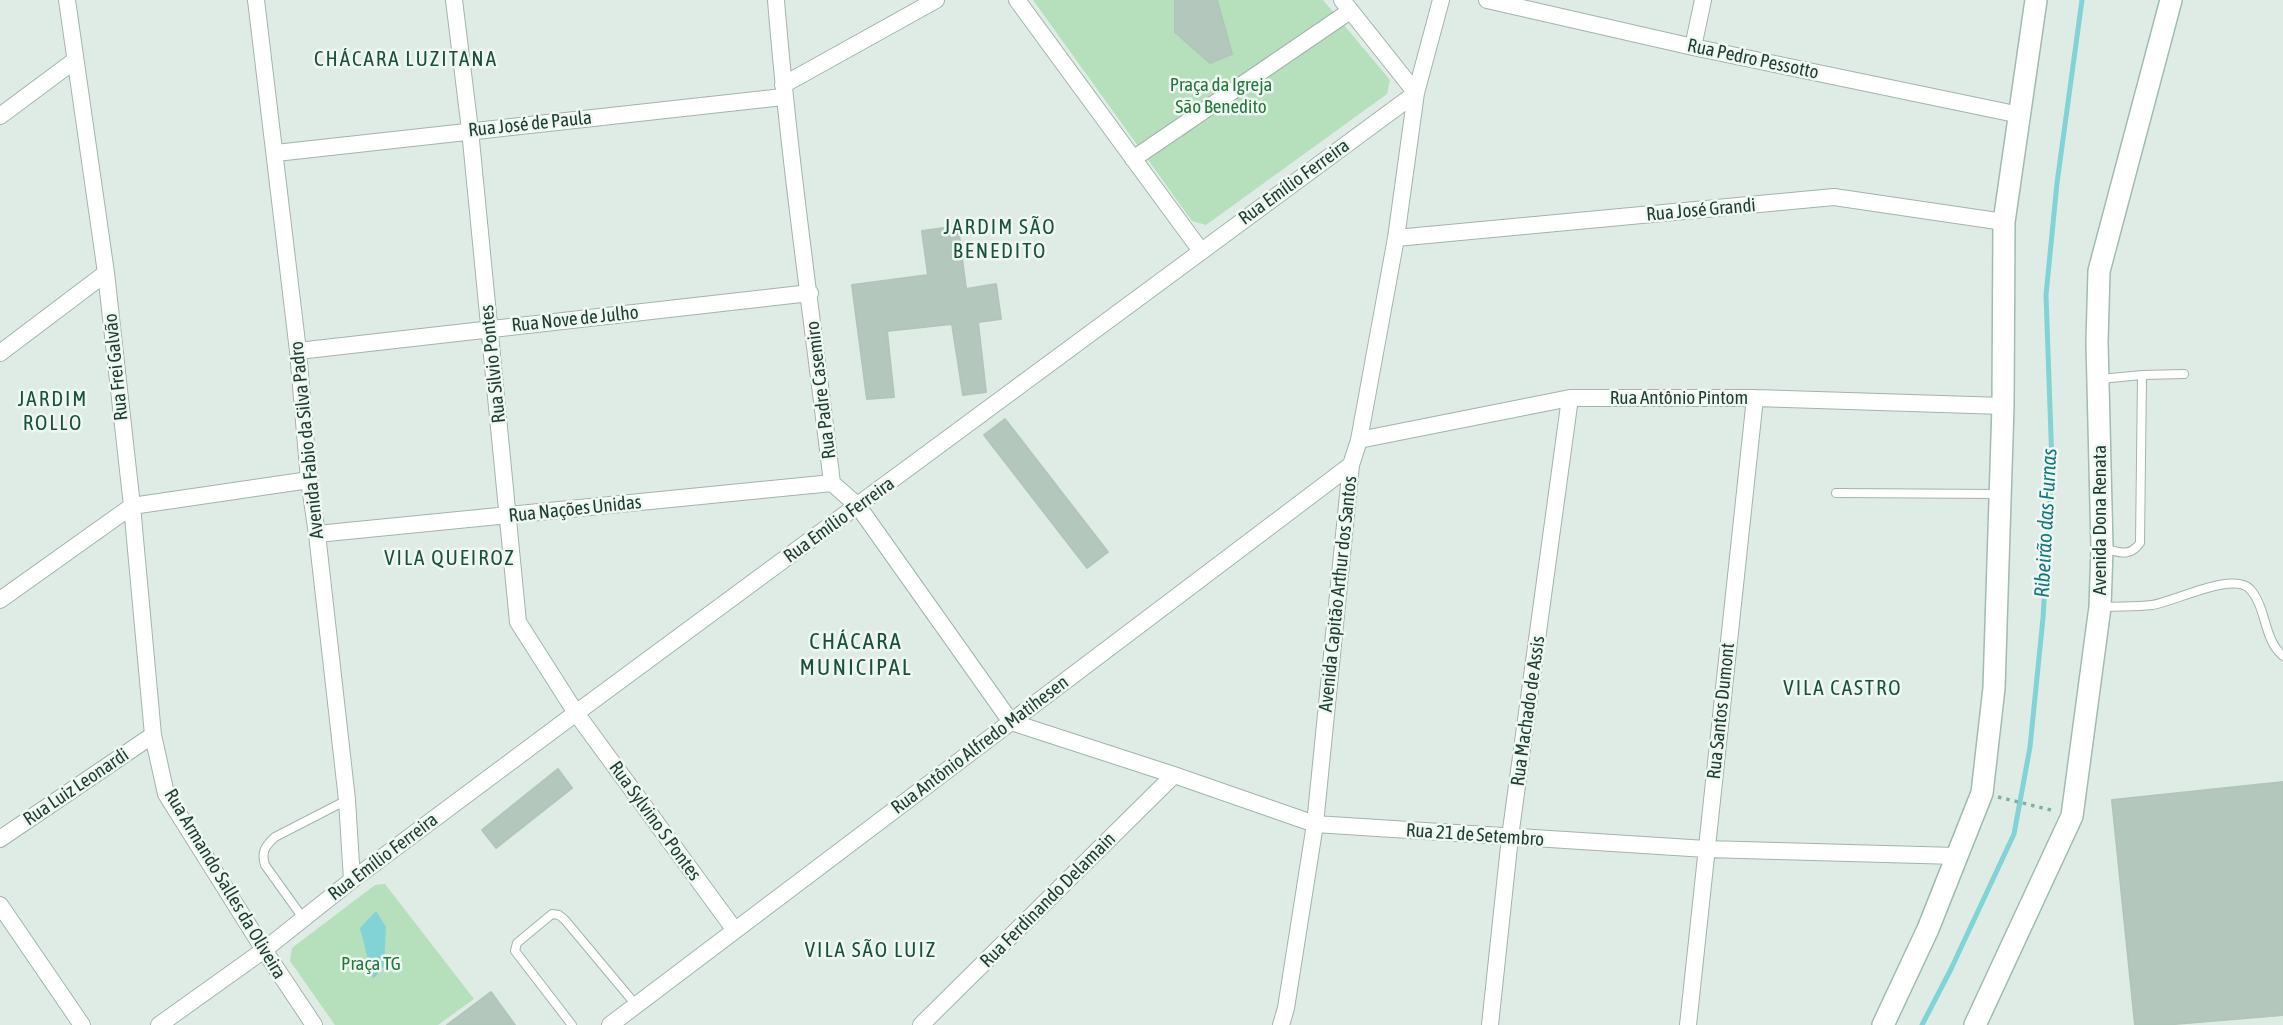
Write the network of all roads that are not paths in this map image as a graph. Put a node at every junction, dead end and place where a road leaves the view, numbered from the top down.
1 (67, 0) edge
2 (256, 0) edge
3 (454, 0) edge
4 (776, 0) edge
5 (936, 0) edge
6 (1017, 0) edge
7 (1441, 0) edge
8 (1487, 0) edge
9 (1703, 0) edge
10 (2036, 0) edge
11 (2171, 0) edge
12 (1346, 5) edge
13 (1693, 47) junction
14 (74, 61) junction
15 (783, 91) junction
16 (1416, 93) junction
17 (2020, 114) junction
18 (0, 116) edge
19 (470, 130) junction
20 (276, 153) junction
21 (1133, 159) junction
22 (2004, 222) junction
23 (1396, 238) junction
24 (1201, 251) junction
25 (106, 273) junction
26 (810, 293) junction
27 (490, 328) junction
28 (298, 351) junction
29 (0, 353) edge
30 (2184, 373) dead end
31 (2142, 375) junction
32 (2099, 379) junction
33 (1570, 398) junction
34 (1755, 398) junction
35 (2003, 406) junction
36 (1359, 440) junction
37 (1351, 465) junction
38 (309, 480) junction
39 (832, 483) junction
40 (1836, 493) dead end
41 (2000, 494) junction
42 (132, 506) junction
43 (858, 506) junction
44 (508, 516) junction
45 (317, 534) junction
46 (2102, 548) junction
47 (0, 600) edge
48 (2100, 607) junction
49 (2283, 656) edge
50 (576, 713) junction
51 (1011, 722) junction
52 (153, 735) junction
53 (1174, 775) junction
54 (347, 800) junction
55 (1315, 824) junction
56 (1510, 837) junction
57 (0, 839) edge
58 (1706, 849) junction
59 (1956, 856) junction
60 (352, 880) junction
61 (0, 905) edge
62 (303, 918) junction
63 (734, 929) junction
64 (264, 950) junction
65 (636, 1005) junction
66 (612, 1024) edge
67 (82, 1025) edge
68 (159, 1025) edge
69 (314, 1025) edge
70 (572, 1025) edge
71 (921, 1025) edge
72 (1281, 1025) edge
73 (1490, 1025) edge
74 (1688, 1025) edge
75 (1883, 1025) edge
76 (1975, 1025) edge

1 - 14 street, Rua Frei Galvão
2 - 20 street, Avenida Fabio da Silva Padro
3 - 19 street, Rua Silvio Pontes
4 - 15 street, Rua Padre Casemiro
5 - 15 street
6 - 21 street
7 - 16 street, Avenida Capitão Arthur dos Santos
8 - 13 street, Rua Pedro Pessotto
9 - 13 street
10 - 17 main road
11 - 32 main road, Avenida Dona Renata
12 - 16 street
12 - 21 street
13 - 17 street, Rua Pedro Pessotto
14 - 18 street
14 - 25 street, Rua Frei Galvão
15 - 19 street, Rua José de Paula
15 - 26 street, Rua Padre Casemiro
16 - 23 street, Avenida Capitão Arthur dos Santos
16 - 24 street, Rua Emílio Ferreira
17 - 22 main road
19 - 20 street, Rua José de Paula
19 - 27 street, Rua Silvio Pontes
20 - 28 street, Avenida Fabio da Silva Padro
21 - 24 street
22 - 23 street, Rua José Grandi
22 - 35 main road
23 - 36 street, Avenida Capitão Arthur dos Santos
24 - 43 street, Rua Emílio Ferreira
25 - 29 street
25 - 42 street, Rua Frei Galvão
26 - 27 street, Rua Nove de Julho
26 - 39 street, Rua Padre Casemiro
27 - 28 street, Rua Nove de Julho
27 - 44 street, Rua Silvio Pontes
28 - 38 street, Avenida Fabio da Silva Padro
30 - 31 lane
31 - 32 lane
31 - 46 lane
32 - 46 main road, Avenida Dona Renata
33 - 34 street, Rua Antônio Pintom
33 - 36 street, Rua Antônio Pintom
33 - 56 street, Rua Machado de Assis
34 - 35 street, Rua Antônio Pintom
34 - 58 street, Rua Santos Dumont
35 - 41 main road
36 - 37 street, Avenida Capitão Arthur dos Santos
37 - 51 street, Rua Antônio Alfredo Matihesen
37 - 55 street, Avenida Capitão Arthur dos Santos
38 - 42 street
38 - 45 street, Avenida Fabio da Silva Padro
39 - 43 street, Rua Padre Casemiro
39 - 44 street, Rua Nações Unidas
40 - 41 lane
41 - 59 main road
42 - 47 street
42 - 52 street, Rua Frei Galvão
43 - 50 street, Rua Emílio Ferreira
43 - 51 street, Rua Padre Casemiro
44 - 45 street, Rua Nações Unidas
44 - 50 street, Rua Silvio Pontes
45 - 54 street, Avenida Fabio da Silva Padro
46 - 48 main road, Avenida Dona Renata
48 - 49 lane
48 - 76 main road, Avenida Dona Renata
50 - 60 street, Rua Emílio Ferreira
50 - 63 street, Rua Sylvino S Pontes
51 - 53 street, Rua 21 de Setembro
51 - 63 street, Rua Antônio Alfredo Matihesen
52 - 57 street, Rua Luiz Leonardi
52 - 64 street, Rua Armando Salles da Oliveira
53 - 55 street, Rua 21 de Setembro
53 - 71 street, Rua Ferdinando Delamain
54 - 60 street, Avenida Fabio da Silva Padro
54 - 62 lane
55 - 56 street, Rua 21 de Setembro
55 - 72 street, Avenida Capitão Arthur dos Santos
56 - 58 street, Rua 21 de Setembro
56 - 73 street, Rua Machado de Assis
58 - 59 street, Rua 21 de Setembro
58 - 74 street, Rua Santos Dumont
59 - 75 main road
60 - 62 street, Rua Emílio Ferreira
61 - 67 street
62 - 64 street, Rua Emílio Ferreira
63 - 65 street, Rua Antônio Alfredo Matihesen
64 - 68 street, Rua Emílio Ferreira
64 - 69 street, Rua Armando Salles da Oliveira
65 - 66 street, Rua Antônio Alfredo Matihesen
65 - 70 lane

